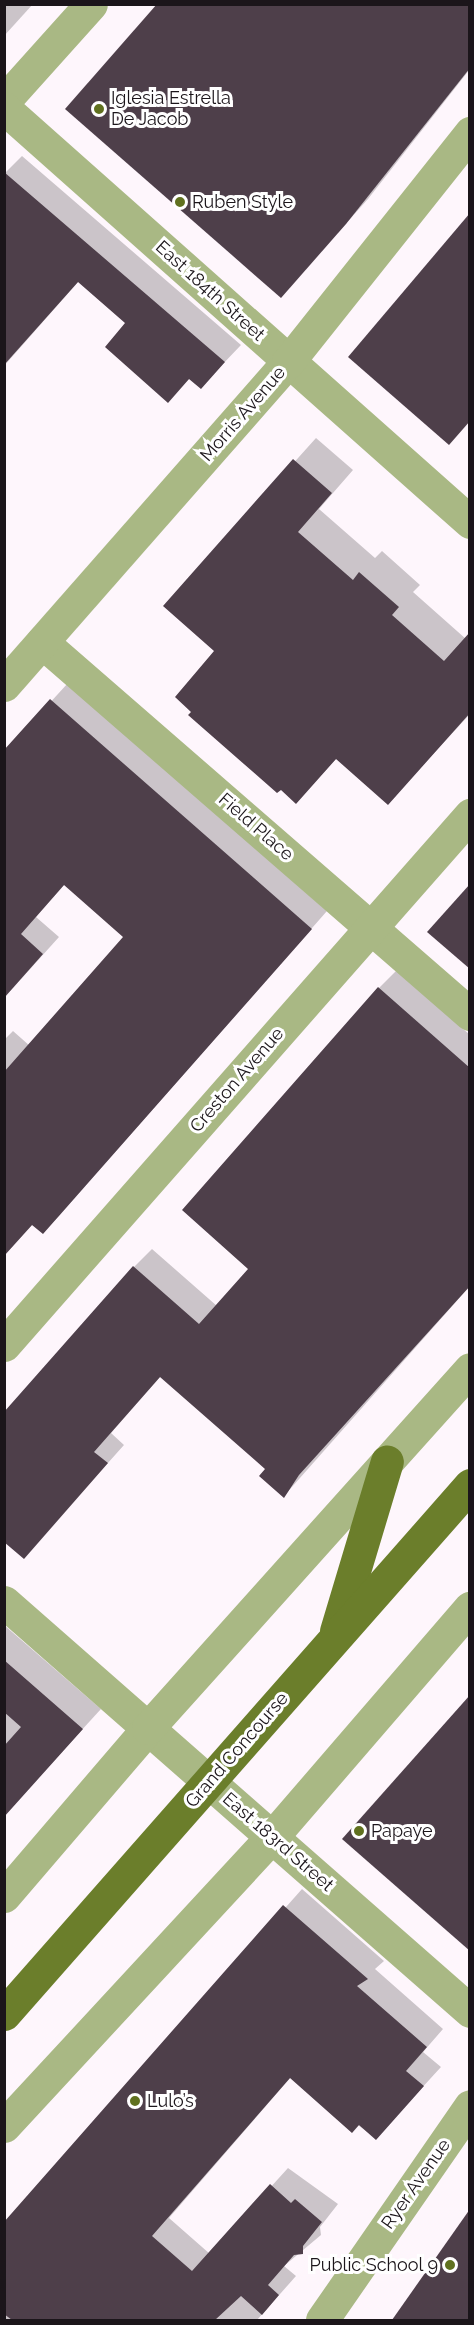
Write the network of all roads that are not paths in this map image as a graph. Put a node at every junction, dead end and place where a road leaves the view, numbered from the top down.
1 (92, 4) edge
2 (4, 101) edge
3 (4, 108) edge
4 (470, 133) edge
5 (288, 362) junction
6 (470, 522) edge
7 (42, 642) junction
8 (4, 684) edge
9 (470, 815) edge
10 (370, 927) junction
11 (470, 1014) edge
12 (4, 1345) edge
13 (470, 1369) edge
14 (387, 1461) junction
15 (470, 1485) edge
16 (4, 1602) edge
17 (470, 1608) edge
18 (333, 1642) junction
19 (148, 1728) junction
20 (209, 1782) junction
21 (272, 1837) junction
22 (4, 1896) edge
23 (470, 2011) edge
24 (4, 2014) edge
25 (470, 2106) edge
26 (4, 2126) edge
27 (322, 2320) edge

1 - 2 street
3 - 5 street, East 184th Street
4 - 5 street, Morris Avenue
5 - 6 street, East 184th Street
5 - 7 street, Morris Avenue
7 - 8 street, Morris Avenue
7 - 10 street, Field Place
9 - 10 street, Creston Avenue
10 - 11 street, Field Place
10 - 12 street, Creston Avenue
13 - 14 street
14 - 18 main road
14 - 19 street
15 - 18 main road, Grand Concourse
16 - 19 street, East 183rd Street
17 - 21 street
18 - 20 main road, Grand Concourse
19 - 20 street, East 183rd Street
19 - 22 street
20 - 21 street, East 183rd Street
20 - 24 main road, Grand Concourse
21 - 23 street, East 183rd Street
21 - 26 street
25 - 27 street, Ryer Avenue

